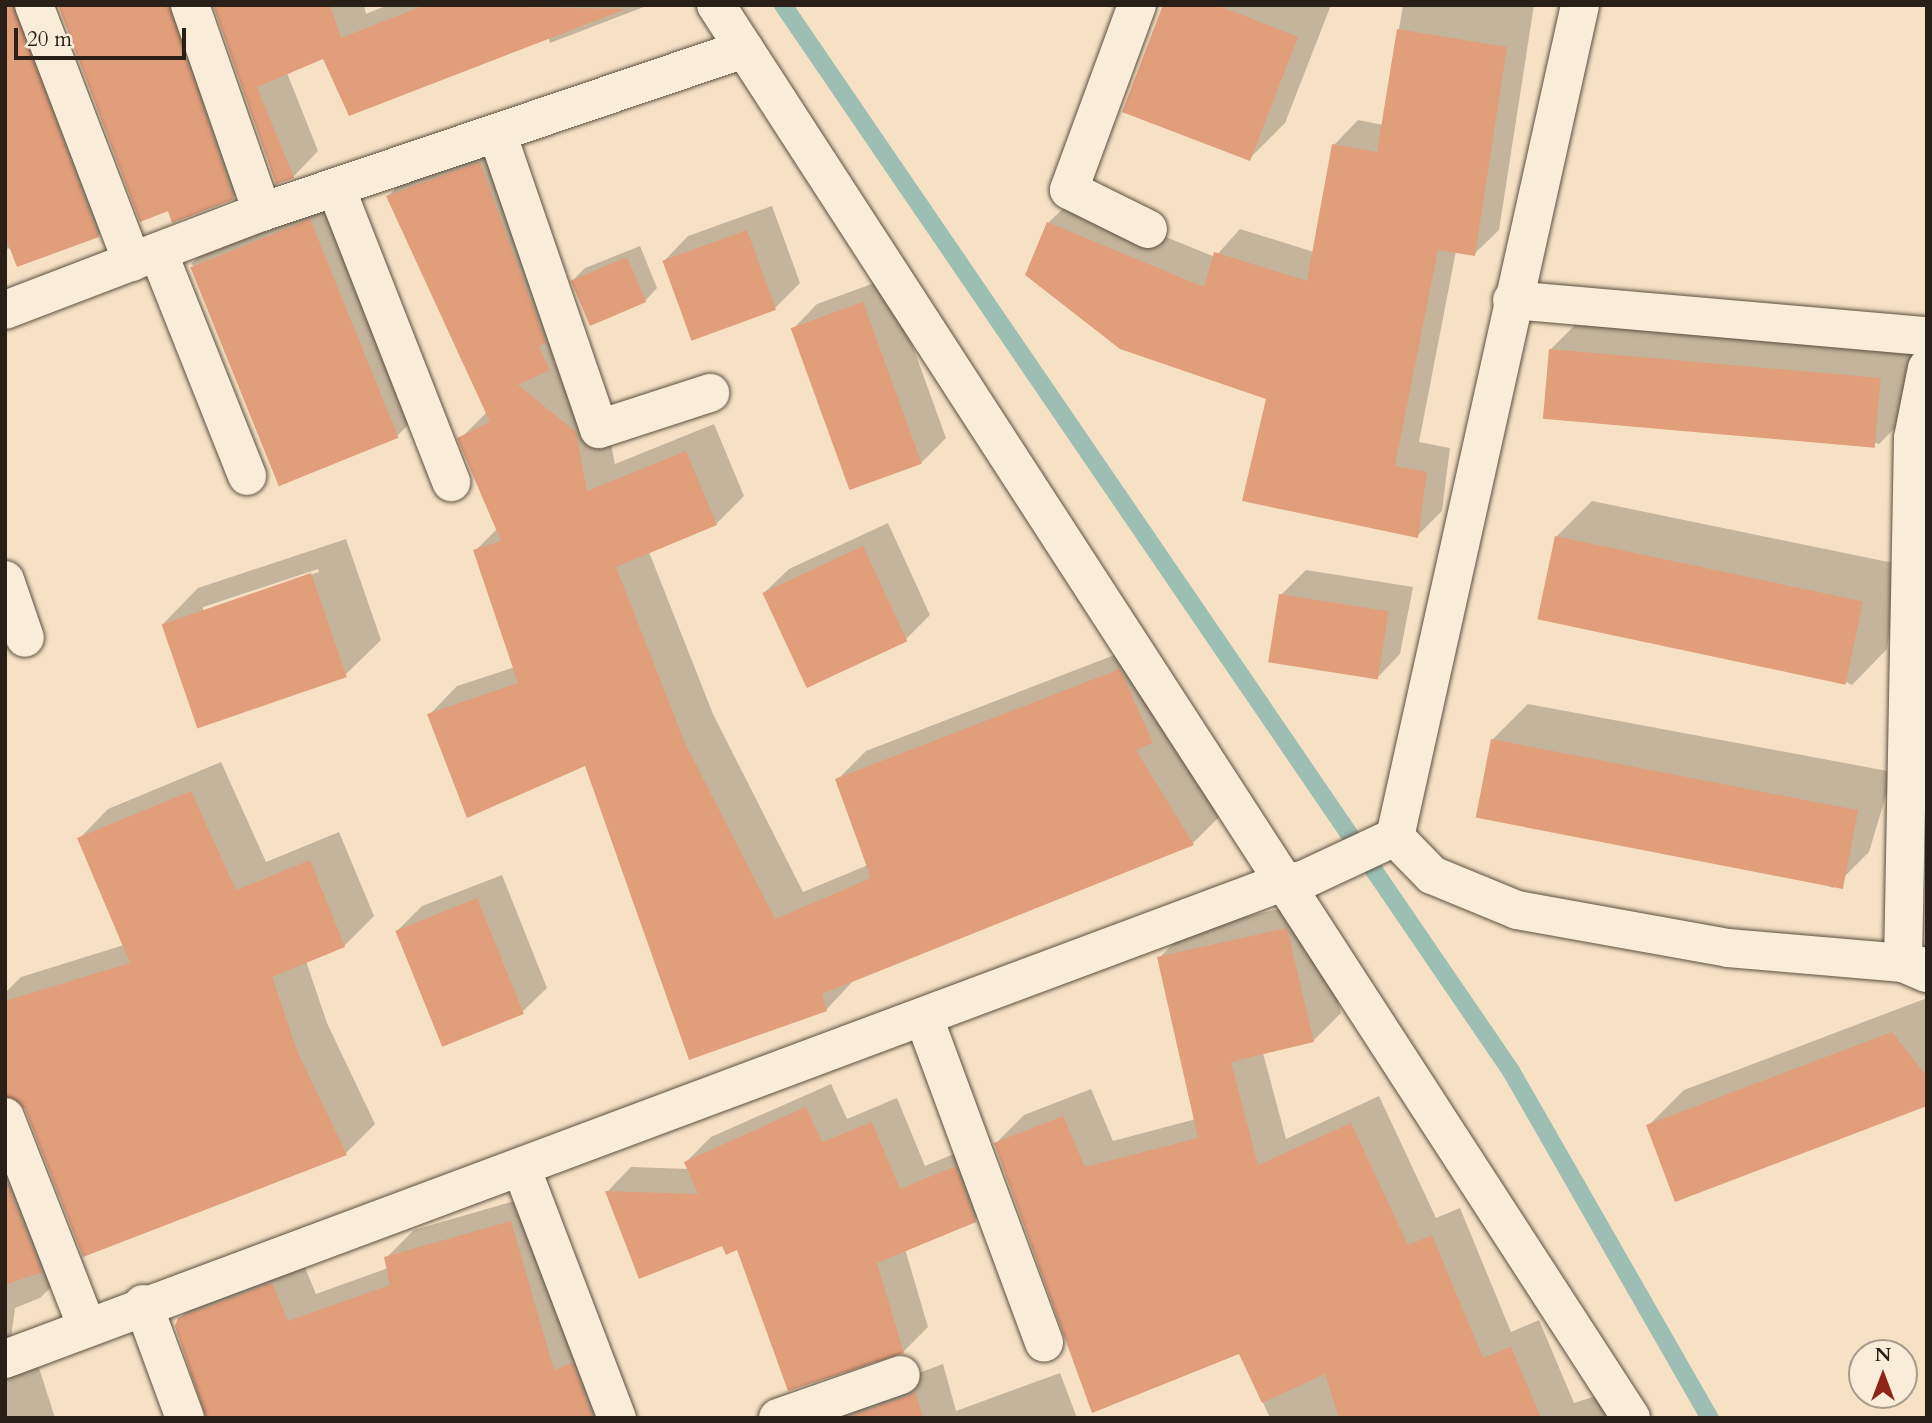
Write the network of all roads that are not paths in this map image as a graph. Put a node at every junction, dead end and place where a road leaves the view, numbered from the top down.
1 (34, 5) edge
2 (190, 5) edge
3 (716, 5) edge
4 (1136, 5) edge
5 (1580, 5) edge
6 (744, 49) junction
7 (496, 133) junction
8 (336, 188) junction
9 (262, 212) junction
10 (1148, 229) dead end
11 (145, 257) junction
12 (1512, 300) junction
13 (5, 310) edge
14 (1927, 336) edge
15 (1927, 368) edge
16 (710, 393) dead end
17 (247, 476) dead end
18 (451, 482) dead end
19 (5, 580) edge
20 (25, 638) dead end
21 (1395, 837) junction
22 (1292, 882) junction
23 (1919, 968) edge
24 (924, 1018) junction
25 (5, 1117) edge
26 (521, 1167) junction
27 (143, 1304) junction
28 (87, 1327) junction
29 (1044, 1342) dead end
30 (5, 1359) edge
31 (901, 1375) dead end
32 (185, 1418) edge
33 (617, 1418) edge
34 (778, 1418) edge
35 (1631, 1418) edge

1 - 11 street
2 - 9 street
3 - 6 street
4 - 10 street
5 - 12 street
6 - 7 street
6 - 22 street
7 - 8 street
7 - 16 street
8 - 9 street
8 - 18 street
9 - 11 street
11 - 13 street
11 - 17 street
12 - 14 street
12 - 21 street
15 - 23 street
19 - 20 street
21 - 22 street
21 - 23 street
22 - 24 street
22 - 35 street
24 - 26 street
24 - 29 street
25 - 28 street
26 - 27 street
26 - 33 street
27 - 28 street
27 - 32 street
28 - 30 street
31 - 34 street

